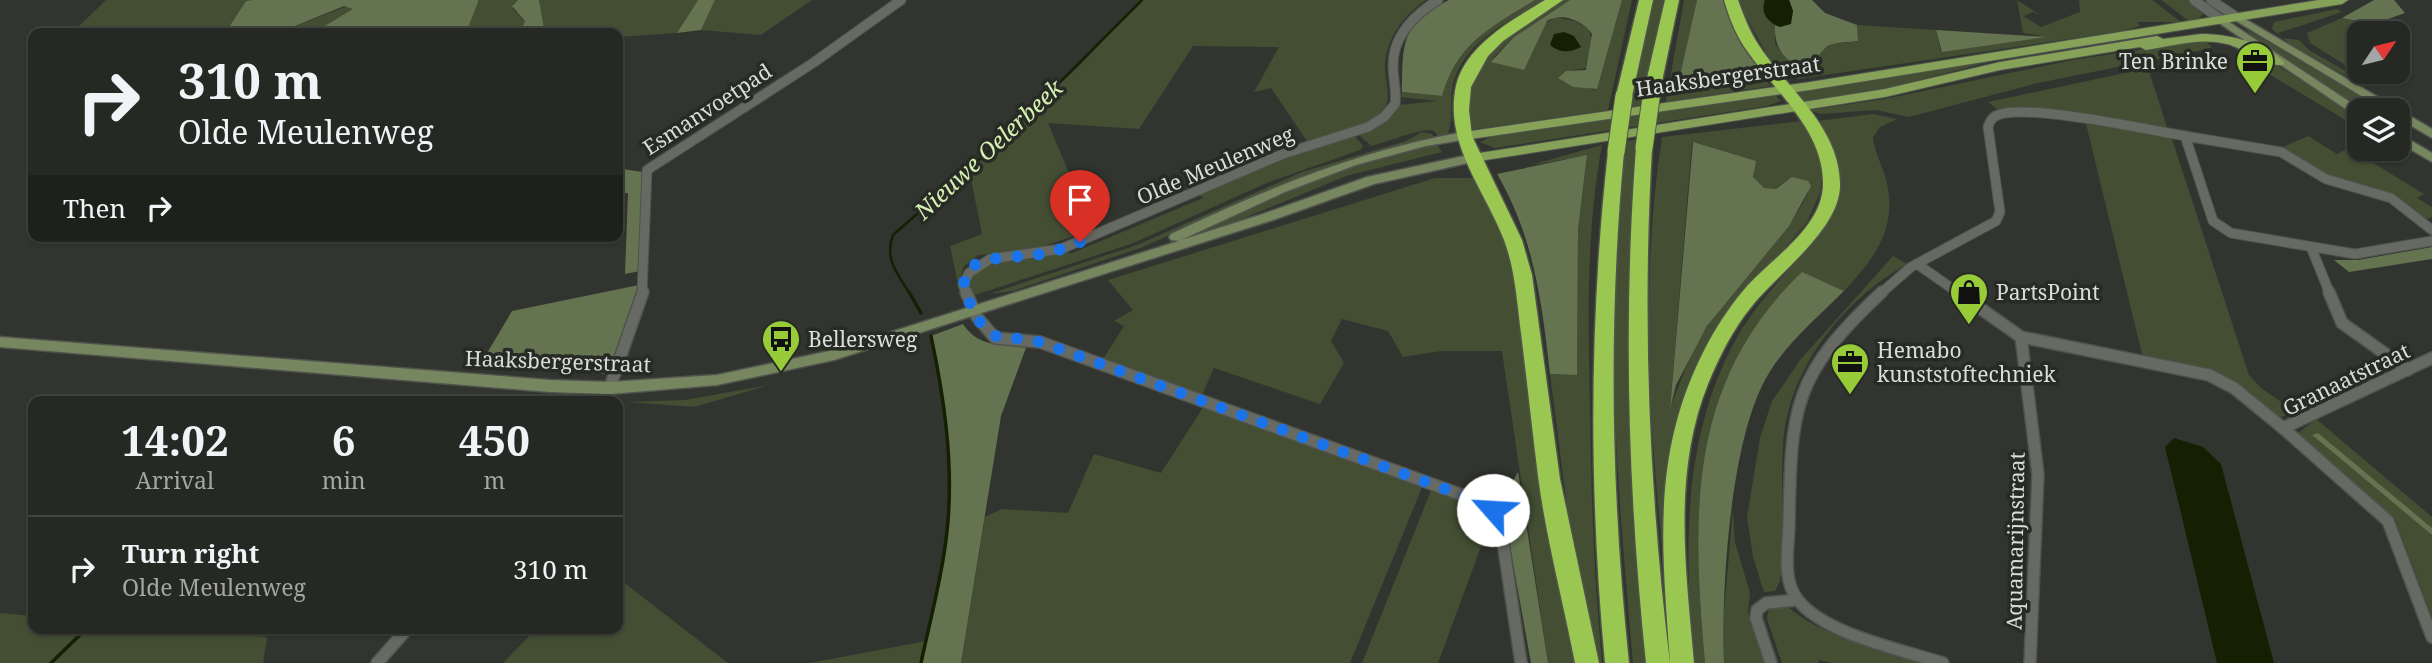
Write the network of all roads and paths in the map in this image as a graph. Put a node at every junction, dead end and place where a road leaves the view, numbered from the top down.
1 (901, 0) edge
2 (1438, 0) edge
3 (1556, 0) edge
4 (1646, 0) edge
5 (1672, 0) edge
6 (1731, 0) edge
7 (2194, 0) edge
8 (2211, 0) edge
9 (2342, 0) edge
10 (2220, 19) junction
11 (2233, 22) junction
12 (2247, 24) junction
13 (2113, 47) junction
14 (2278, 62) junction
15 (1785, 89) junction
16 (2372, 98) edge
17 (2347, 106) edge
18 (1798, 107) junction
19 (2410, 120) edge
20 (2432, 134) edge
21 (1464, 136) junction
22 (2185, 136) junction
23 (2410, 144) edge
24 (1474, 158) junction
25 (2432, 158) edge
26 (2432, 230) edge
27 (2432, 241) edge
28 (2311, 247) junction
29 (1138, 255) junction
30 (1917, 264) junction
31 (973, 309) junction
32 (2021, 337) junction
33 (0, 342) edge
34 (2432, 358) edge
35 (2408, 370) junction
36 (608, 394) edge
37 (2283, 428) junction
38 (1797, 600) junction
39 (403, 634) edge
40 (2432, 637) edge
41 (377, 663) edge
42 (1521, 663) edge
43 (1587, 663) edge
44 (1617, 663) edge
45 (1658, 663) edge
46 (1682, 663) edge
47 (1771, 663) edge
48 (1943, 663) edge
49 (2030, 663) edge

1 - 36 street, Esmanvoetpad
2 - 31 street, Olde Meulenweg
3 - 21 highway
4 - 44 highway, bridge
5 - 45 highway, bridge
6 - 15 highway
7 - 10 street
8 - 11 street
9 - 11 main road, Haaksbergerstraat
9 - 12 main road, Haaksbergerstraat
10 - 11 main road, Haaksbergerstraat
10 - 15 main road, Haaksbergerstraat
11 - 12 main road, Haaksbergerstraat
11 - 13 main road, Haaksbergerstraat
11 - 14 main road
12 - 16 main road
13 - 14 main road
13 - 18 main road, Haaksbergerstraat
14 - 17 main road
15 - 18 highway
15 - 21 main road, Haaksbergerstraat
18 - 24 main road, Haaksbergerstraat
18 - 46 highway
19 - 20 main road
21 - 24 highway
21 - 29 main road, Haaksbergerstraat
22 - 26 street
22 - 28 street
22 - 30 street
23 - 25 main road
24 - 29 main road, Haaksbergerstraat
24 - 43 highway
27 - 28 street
28 - 35 street
29 - 31 main road, Haaksbergerstraat
30 - 32 street
30 - 38 street
31 - 36 main road, Haaksbergerstraat
31 - 42 street
32 - 37 street
32 - 49 street, Aquamarijnstraat
33 - 36 main road, Haaksbergerstraat
34 - 35 street, Granaatstraat
35 - 37 street, Granaatstraat
37 - 40 street, Granaatstraat
38 - 47 street
38 - 48 street
39 - 41 street

